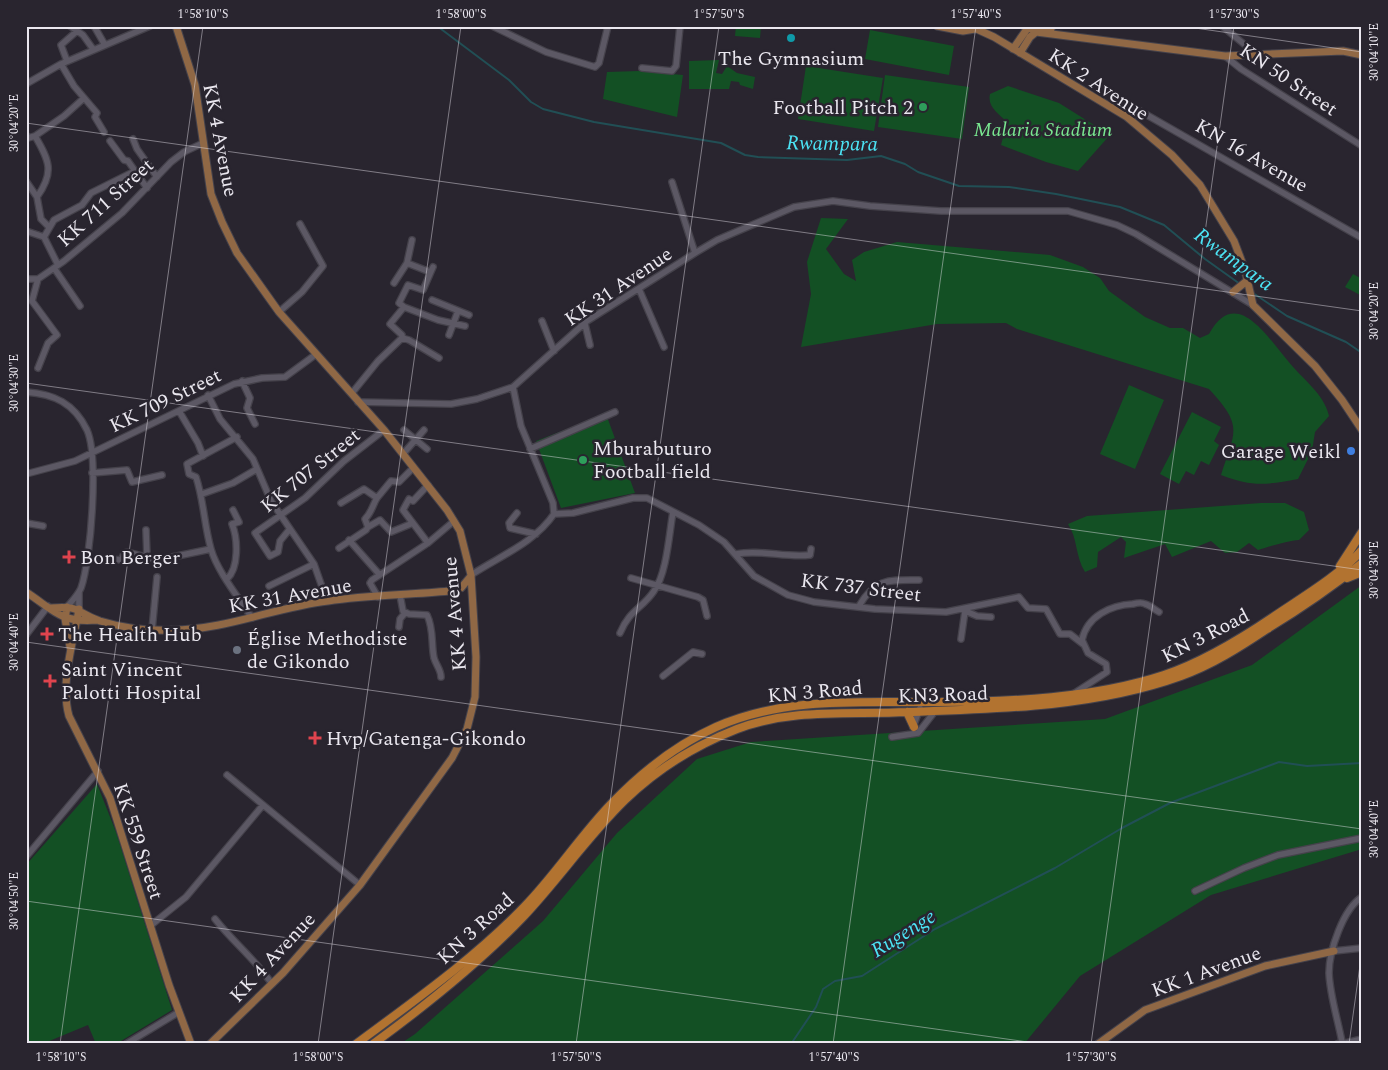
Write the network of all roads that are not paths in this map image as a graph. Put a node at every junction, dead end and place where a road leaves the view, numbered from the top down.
1 (70, 26) edge
2 (94, 26) edge
3 (150, 26) edge
4 (176, 26) edge
5 (492, 26) edge
6 (608, 26) edge
7 (680, 26) edge
8 (937, 26) edge
9 (1222, 26) edge
10 (972, 27) edge
11 (76, 31) junction
12 (1095, 40) junction
13 (105, 44) junction
14 (1013, 49) junction
15 (94, 50) junction
16 (1020, 53) junction
17 (1256, 54) junction
18 (1362, 55) edge
19 (1225, 56) junction
20 (64, 62) junction
21 (642, 68) dead end
22 (26, 84) edge
23 (84, 98) junction
24 (1128, 117) junction
25 (104, 132) dead end
26 (26, 135) edge
27 (35, 136) junction
28 (133, 139) dead end
29 (110, 141) dead end
30 (203, 143) junction
31 (1362, 146) edge
32 (135, 170) junction
33 (157, 177) junction
34 (26, 181) edge
35 (672, 182) dead end
36 (147, 188) junction
37 (36, 197) junction
38 (300, 224) dead end
39 (49, 227) junction
40 (26, 231) edge
41 (44, 237) junction
42 (1362, 238) edge
43 (412, 240) dead end
44 (695, 253) junction
45 (407, 263) junction
46 (56, 266) junction
47 (38, 279) junction
48 (27, 280) edge
49 (1248, 280) junction
50 (394, 283) dead end
51 (639, 290) junction
52 (1233, 292) junction
53 (432, 300) dead end
54 (29, 303) edge
55 (1254, 305) junction
56 (80, 306) dead end
57 (404, 307) junction
58 (458, 311) junction
59 (279, 312) junction
60 (469, 315) dead end
61 (542, 321) dead end
62 (452, 324) junction
63 (585, 324) junction
64 (465, 326) dead end
65 (449, 335) dead end
66 (402, 338) junction
67 (590, 345) dead end
68 (664, 347) dead end
69 (554, 351) junction
70 (315, 354) junction
71 (439, 358) dead end
72 (38, 368) dead end
73 (242, 381) junction
74 (513, 386) junction
75 (26, 392) edge
76 (352, 393) junction
77 (208, 395) junction
78 (358, 402) junction
79 (178, 411) junction
80 (615, 412) dead end
81 (256, 424) dead end
82 (384, 430) junction
83 (404, 430) dead end
84 (424, 430) dead end
85 (1362, 430) edge
86 (237, 438) junction
87 (417, 440) junction
88 (426, 449) dead end
89 (530, 449) junction
90 (93, 453) junction
91 (403, 454) junction
92 (203, 456) junction
93 (413, 468) junction
94 (257, 469) junction
95 (92, 473) junction
96 (26, 474) edge
97 (162, 475) dead end
98 (428, 486) junction
99 (202, 494) junction
100 (377, 498) junction
101 (341, 503) dead end
102 (233, 510) dead end
103 (673, 512) junction
104 (517, 513) dead end
105 (280, 514) junction
106 (554, 514) junction
107 (454, 521) junction
108 (26, 523) edge
109 (413, 523) junction
110 (43, 526) dead end
111 (368, 527) junction
112 (146, 530) dead end
113 (289, 530) junction
114 (1362, 532) edge
115 (536, 534) junction
116 (349, 540) junction
117 (428, 543) junction
118 (339, 548) dead end
119 (211, 549) junction
120 (811, 549) dead end
121 (1362, 550) edge
122 (736, 554) junction
123 (147, 556) junction
124 (87, 558) junction
125 (1362, 563) edge
126 (314, 564) junction
127 (1362, 572) edge
128 (1334, 573) junction
129 (379, 574) junction
130 (471, 575) junction
131 (157, 577) dead end
132 (631, 578) dead end
133 (228, 580) junction
134 (919, 580) dead end
135 (1339, 582) junction
136 (269, 586) dead end
137 (657, 586) junction
138 (26, 592) edge
139 (79, 592) junction
140 (400, 595) junction
141 (378, 597) junction
142 (327, 601) junction
143 (67, 606) junction
144 (859, 606) junction
145 (49, 607) junction
146 (79, 609) junction
147 (964, 611) junction
148 (1158, 612) dead end
149 (405, 613) junction
150 (707, 616) dead end
151 (991, 617) dead end
152 (252, 618) junction
153 (64, 619) junction
154 (98, 620) junction
155 (77, 622) junction
156 (399, 627) dead end
157 (152, 630) junction
158 (620, 633) dead end
159 (26, 636) edge
160 (961, 639) dead end
161 (1082, 644) junction
162 (71, 650) junction
163 (702, 654) dead end
164 (663, 676) dead end
165 (441, 677) dead end
166 (1074, 694) junction
167 (920, 702) junction
168 (937, 702) junction
169 (920, 711) junction
170 (936, 711) junction
171 (907, 712) junction
172 (914, 727) junction
173 (909, 736) junction
174 (892, 737) dead end
175 (98, 772) junction
176 (227, 775) dead end
177 (263, 805) junction
178 (1362, 838) edge
179 (26, 857) edge
180 (360, 885) junction
181 (1195, 891) dead end
182 (1362, 897) edge
183 (215, 919) dead end
184 (150, 926) junction
185 (1362, 948) edge
186 (1334, 951) junction
187 (471, 961) junction
188 (272, 984) junction
189 (179, 1012) junction
190 (1362, 1039) edge
191 (1341, 1043) edge
192 (126, 1044) edge
193 (191, 1044) edge
194 (210, 1044) edge
195 (356, 1044) edge
196 (373, 1044) edge
197 (1098, 1044) edge

1 - 11 street
2 - 13 street
3 - 13 street
4 - 30 main road, KK 4 Avenue
5 - 6 street
7 - 21 street
8 - 10 main road
9 - 17 street
10 - 14 main road, KK 2 Avenue
11 - 15 street
11 - 20 street
12 - 14 main road
12 - 16 main road
12 - 19 main road
13 - 15 street
14 - 16 main road, KK 2 Avenue
15 - 20 street
16 - 24 main road, KK 2 Avenue
17 - 18 main road
17 - 19 main road
19 - 31 street, KN 50 Street
20 - 22 street
20 - 23 street
23 - 25 street
23 - 27 street
24 - 42 street, KN 16 Avenue
24 - 49 main road, KK 2 Avenue
26 - 27 street
27 - 37 street
28 - 33 street
29 - 32 street
30 - 33 street, KK 711 Street
30 - 59 main road, KK 4 Avenue
32 - 36 street
32 - 39 street
33 - 36 street, KK 711 Street
34 - 37 street
35 - 44 street
36 - 46 street, KK 711 Street
37 - 39 street
38 - 59 street
39 - 41 street
40 - 41 street
41 - 46 street
43 - 45 street
44 - 51 street, KK 31 Avenue
44 - 52 street, KK 31 Avenue
45 - 50 street
45 - 57 street
46 - 47 street, KK 711 Street
46 - 56 street
47 - 48 street, KK 711 Street
47 - 54 street
49 - 52 main road
49 - 55 main road, KK 2 Avenue
51 - 63 street, KK 31 Avenue
51 - 68 street
52 - 55 street, KK 31 Avenue
53 - 58 street
54 - 72 street
55 - 85 main road
57 - 62 street
57 - 66 street
58 - 60 street
58 - 62 street
59 - 70 main road, KK 4 Avenue
61 - 69 street
62 - 64 street
62 - 65 street
63 - 67 street
63 - 69 street, KK 31 Avenue
66 - 71 street
66 - 76 street
69 - 74 street, KK 31 Avenue
70 - 73 street, KK 709 Street
70 - 76 main road, KK 4 Avenue
73 - 77 street, KK 709 Street
73 - 81 street
74 - 78 street
74 - 89 street
75 - 90 street
76 - 78 main road, KK 4 Avenue
77 - 79 street, KK 709 Street
77 - 86 street
78 - 82 main road, KK 4 Avenue
79 - 90 street, KK 709 Street
79 - 92 street
80 - 89 street
82 - 91 main road, KK 4 Avenue
82 - 105 street, KK 707 Street
83 - 87 street
84 - 87 street
86 - 92 street
86 - 94 street
87 - 88 street
87 - 91 street
89 - 106 street
90 - 95 street
90 - 96 street, KK 709 Street
91 - 93 main road, KK 4 Avenue
92 - 99 street
93 - 98 main road, KK 4 Avenue
93 - 100 street
94 - 99 street
94 - 105 street
95 - 97 street
95 - 124 street
98 - 107 main road, KK 4 Avenue
98 - 109 street
99 - 119 street
100 - 101 street
100 - 111 street
102 - 133 street
103 - 106 street, KK 737 Street
103 - 122 street, KK 737 Street
103 - 137 street
104 - 115 street
105 - 113 street
105 - 113 street, KK 707 Street
106 - 115 street, KK 31 Avenue
107 - 117 street
107 - 130 main road, KK 4 Avenue
108 - 110 street
109 - 111 street
109 - 117 street
111 - 116 street
112 - 123 street
113 - 126 street
114 - 128 highway
115 - 130 street, KK 31 Avenue
116 - 118 street
116 - 129 street
117 - 129 street
119 - 123 street
119 - 133 street
120 - 122 street
121 - 128 highway, KN 3 Road
122 - 144 street, KK 737 Street
123 - 124 street
124 - 139 street
125 - 135 highway, KN3 Road
126 - 136 street
126 - 142 street
127 - 135 highway
128 - 166 highway, KN 3 Road
129 - 141 street
130 - 140 main road, KK 31 Avenue
130 - 180 main road, KK 4 Avenue
131 - 157 street
132 - 137 street
133 - 152 street
134 - 144 street
135 - 170 highway, KN3 Road
137 - 150 street
137 - 158 street
138 - 145 main road, KK 31 Avenue
139 - 143 street
139 - 146 street
140 - 141 main road, KK 31 Avenue
140 - 149 street
141 - 142 main road, KK 31 Avenue
142 - 152 main road, KK 31 Avenue
143 - 145 main road, KK 31 Avenue
143 - 146 main road, KK 31 Avenue
143 - 153 main road, KK 559 Street
144 - 147 street, KK 737 Street
145 - 153 main road, KK 31 Avenue
145 - 159 street
146 - 154 main road, KK 31 Avenue
146 - 155 main road, KK 559 Street
147 - 151 street
147 - 160 street
147 - 161 street, KK 737 Street
148 - 161 street
149 - 156 street
149 - 165 street
152 - 157 main road, KK 31 Avenue
153 - 155 main road, KK 31 Avenue
153 - 162 main road, KK 559 Street
154 - 155 main road, KK 31 Avenue
154 - 157 main road, KK 31 Avenue
155 - 162 main road, KK 559 Street
161 - 166 street
162 - 175 main road, KK 559 Street
163 - 164 street
166 - 168 highway, KN 3 Road
167 - 168 highway, KN 3 Road
167 - 169 street
167 - 187 highway, KN 3 Road
168 - 170 street
169 - 170 highway, KN3 Road
169 - 171 highway, KN3 Road
169 - 172 street
170 - 173 street
171 - 172 highway
171 - 187 highway, KN3 Road
172 - 173 street
173 - 174 street
175 - 179 street
175 - 184 main road, KK 559 Street
176 - 177 street
177 - 180 street
177 - 184 street
178 - 181 street
180 - 188 main road, KK 4 Avenue
182 - 186 street
183 - 188 street
184 - 189 main road, KK 559 Street
185 - 186 street
186 - 191 street
186 - 197 main road, KK 1 Avenue
187 - 195 highway, KN 3 Road
187 - 196 highway, KN3 Road
188 - 194 main road, KK 4 Avenue
189 - 192 street
189 - 193 main road, KK 559 Street
190 - 191 street

